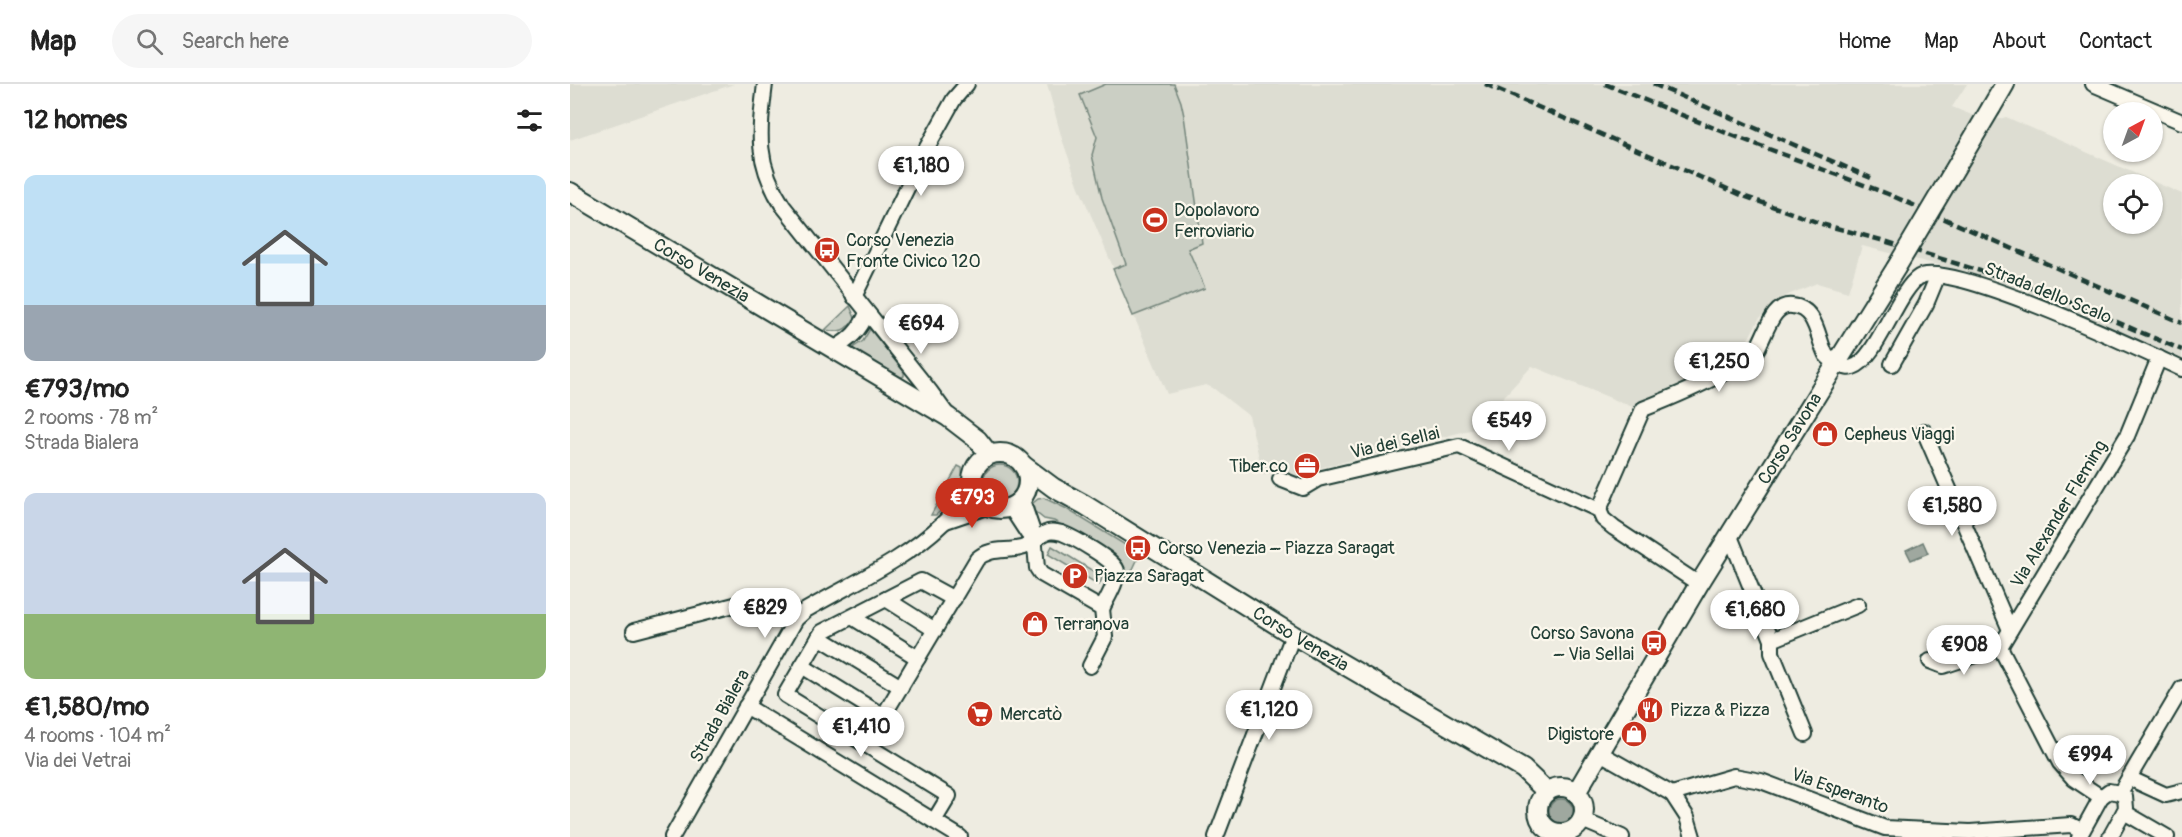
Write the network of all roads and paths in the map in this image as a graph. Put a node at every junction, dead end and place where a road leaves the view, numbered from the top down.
1 (765, 84) edge
2 (967, 84) edge
3 (2005, 84) edge
4 (2093, 84) edge
5 (2182, 122) edge
6 (570, 192) edge
7 (1938, 275) junction
8 (855, 297) junction
9 (867, 313) junction
10 (833, 349) junction
11 (2159, 358) junction
12 (1836, 363) junction
13 (1892, 364) dead end
14 (2182, 369) edge
15 (948, 417) junction
16 (1924, 431) dead end
17 (989, 454) junction
18 (1023, 465) junction
19 (1280, 479) dead end
20 (972, 486) junction
21 (1054, 488) junction
22 (1020, 500) junction
23 (987, 507) junction
24 (1599, 510) junction
25 (946, 521) junction
26 (1730, 536) junction
27 (1034, 540) junction
28 (1699, 584) junction
29 (886, 598) junction
30 (954, 599) junction
31 (1858, 604) dead end
32 (1102, 609) junction
33 (801, 614) junction
34 (852, 616) junction
35 (935, 630) junction
36 (2010, 630) junction
37 (634, 631) dead end
38 (1293, 635) junction
39 (819, 637) junction
40 (1772, 640) junction
41 (2000, 647) junction
42 (918, 658) junction
43 (1930, 661) dead end
44 (802, 666) junction
45 (1090, 666) dead end
46 (900, 687) junction
47 (2182, 688) edge
48 (746, 706) junction
49 (883, 716) junction
50 (1805, 734) dead end
51 (866, 745) junction
52 (1600, 753) junction
53 (2129, 778) junction
54 (2182, 791) edge
55 (1547, 792) junction
56 (1576, 793) junction
57 (2120, 793) junction
58 (1672, 794) junction
59 (2101, 797) junction
60 (2124, 812) junction
61 (1582, 820) junction
62 (934, 821) junction
63 (1545, 833) edge
64 (2080, 834) edge
65 (672, 837) edge
66 (960, 837) edge
67 (1216, 837) edge
68 (1622, 837) edge
69 (1693, 837) edge
70 (2110, 837) edge
71 (2167, 837) edge

1 - 8 street, Corso Venezia
2 - 8 street
3 - 12 main road, Corso Savona, bridge
4 - 5 street
6 - 10 main road, Corso Venezia
7 - 11 street, Strada dello Scalo
7 - 12 street
7 - 13 street
8 - 9 street, Corso Venezia
9 - 10 street
9 - 15 street, Corso Venezia
10 - 15 main road, Corso Venezia
11 - 14 street, Strada dello Scalo
11 - 36 street, Via Alexander Fleming
12 - 24 street
12 - 26 main road, Corso Savona
15 - 17 main road, Corso Venezia
16 - 36 street
17 - 18 main road
17 - 20 main road
18 - 21 main road, Corso Venezia
18 - 22 main road
19 - 24 street, Via dei Sellai
20 - 23 main road
20 - 25 street, Strada Bialera
21 - 22 main road
21 - 38 main road, Corso Venezia
22 - 23 main road
22 - 27 street
23 - 25 street, Strada Bialera
24 - 28 street, Via dei Sellai
25 - 33 street, Strada Bialera
26 - 28 main road, Corso Savona
26 - 40 street
27 - 30 street
27 - 32 street
27 - 32 street
28 - 52 main road, Corso Savona
29 - 30 street
29 - 34 street
29 - 35 street
30 - 35 street
31 - 40 street
32 - 45 street
33 - 37 street
33 - 48 street, Strada Bialera
34 - 39 street
34 - 42 street
35 - 42 street
36 - 41 street, Via Alexander Fleming
38 - 55 main road, Corso Venezia
38 - 67 street
39 - 44 street
39 - 46 street
40 - 50 street
41 - 43 street
41 - 59 street
42 - 46 street
44 - 49 street
44 - 51 street
46 - 49 street
47 - 53 street
48 - 62 street
48 - 65 street, Strada Bialera
49 - 51 street
51 - 62 street
52 - 56 main road, Corso Savona
52 - 58 street
53 - 54 street
53 - 57 street
55 - 56 main road
55 - 63 main road
56 - 61 main road
57 - 59 street
57 - 60 street
58 - 64 street, Via Esperanto
58 - 69 street
59 - 64 street
60 - 70 street
60 - 71 street
61 - 63 main road
61 - 68 street
62 - 66 street

